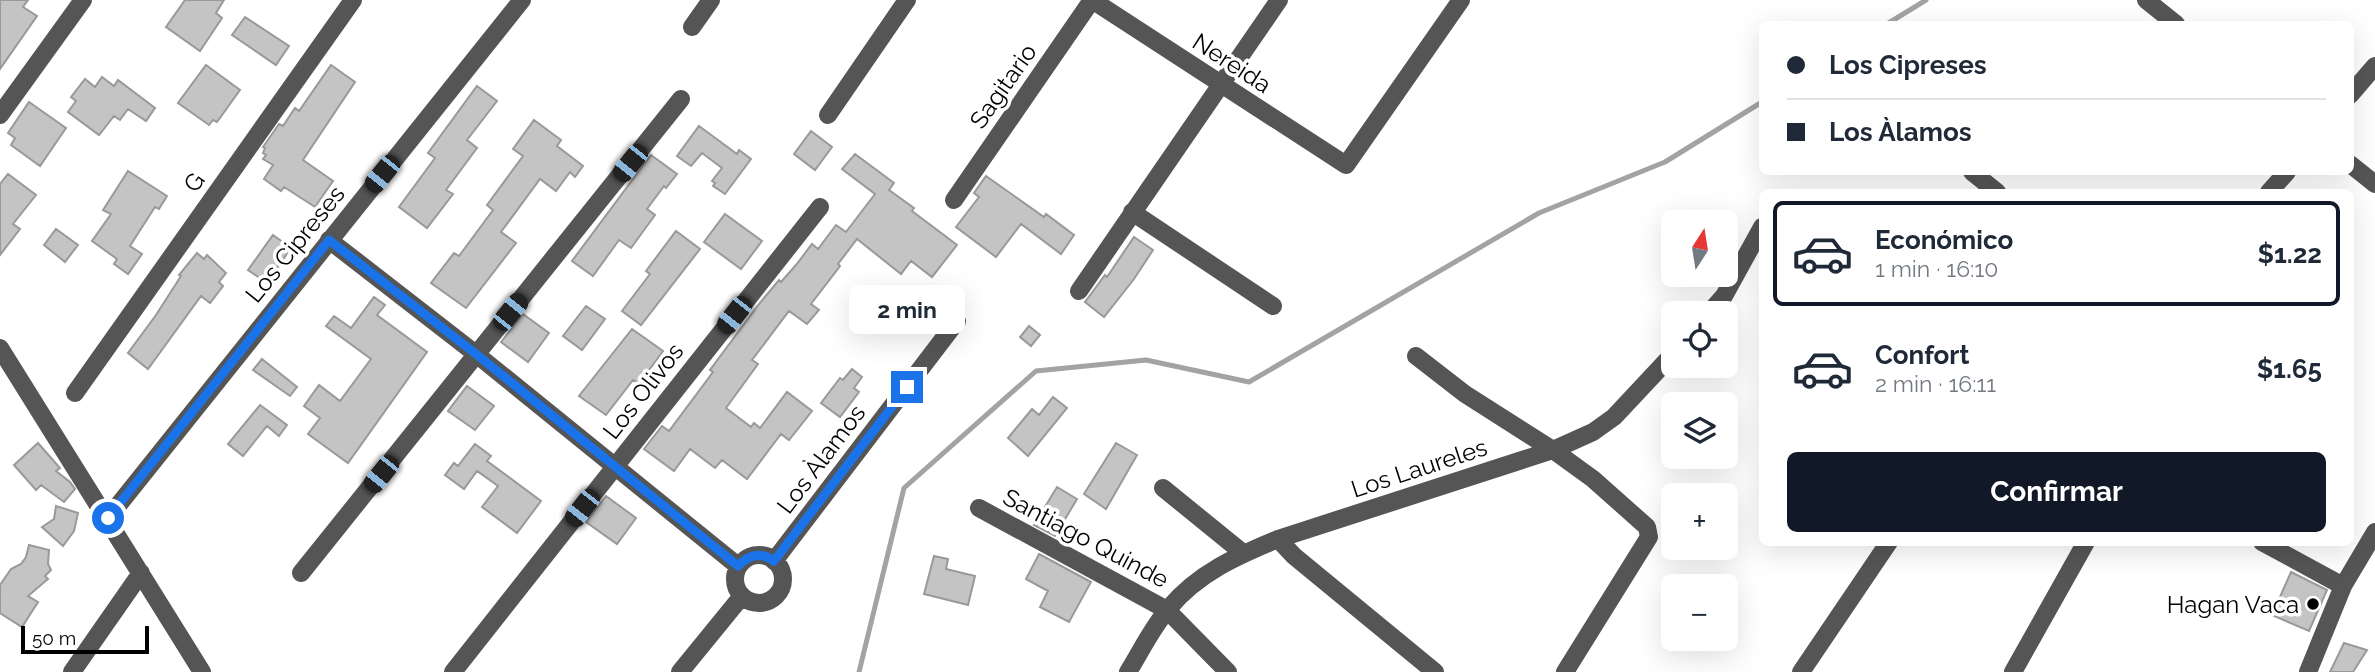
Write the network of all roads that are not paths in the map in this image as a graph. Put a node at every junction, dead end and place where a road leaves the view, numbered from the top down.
1 (83, 0) edge
2 (353, 0) edge
3 (522, 0) edge
4 (711, 0) edge
5 (906, 0) edge
6 (1093, 0) edge
7 (1279, 0) edge
8 (1461, 0) edge
9 (2146, 0) edge
10 (2172, 21) edge
11 (692, 27) dead end
12 (2375, 65) edge
13 (1219, 85) junction
14 (2354, 90) edge
15 (681, 99) dead end
16 (828, 115) dead end
17 (0, 116) edge
18 (2354, 167) edge
19 (1976, 175) edge
20 (2284, 175) edge
21 (2375, 184) edge
22 (1993, 189) edge
23 (2272, 189) edge
24 (954, 200) dead end
25 (820, 206) dead end
26 (1132, 212) junction
27 (1759, 232) edge
28 (329, 240) junction
29 (1079, 291) dead end
30 (1720, 301) edge
31 (1273, 306) dead end
32 (957, 321) dead end
33 (1, 352) edge
34 (476, 354) junction
35 (1416, 356) dead end
36 (1661, 367) edge
37 (75, 393) dead end
38 (1553, 450) junction
39 (615, 467) junction
40 (1163, 488) dead end
41 (979, 508) dead end
42 (108, 518) junction
43 (2375, 531) edge
44 (1278, 539) junction
45 (1886, 546) edge
46 (2083, 546) edge
47 (2269, 546) edge
48 (1243, 553) junction
49 (774, 561) junction
50 (738, 566) junction
51 (141, 573) junction
52 (301, 573) dead end
53 (2343, 586) junction
54 (742, 596) junction
55 (1167, 610) junction
56 (72, 672) edge
57 (202, 672) edge
58 (453, 672) edge
59 (680, 672) edge
60 (1128, 672) edge
61 (1228, 672) edge
62 (1435, 672) edge
63 (1565, 672) edge
64 (1801, 672) edge
65 (2013, 672) edge
66 (2308, 672) edge

1 - 17 street
2 - 37 street, G
3 - 28 street, Los Cipreses
4 - 11 street
5 - 16 street
6 - 13 street, Nereida
6 - 24 street, Sagitario
7 - 13 street
8 - 13 street, Nereida
9 - 10 street
12 - 14 street
13 - 26 street
15 - 34 street
18 - 21 street
19 - 22 street
20 - 23 street
25 - 39 street, Los Olivos
26 - 29 street
26 - 31 street
27 - 30 street
28 - 34 street
28 - 42 street, Los Cipreses
32 - 49 street, Los Àlamos
33 - 42 street
34 - 39 street
34 - 52 street
35 - 38 street
36 - 38 street, Los Laureles
38 - 44 street, Los Laureles
38 - 63 street
39 - 50 street
39 - 58 street, Los Olivos
40 - 48 street
41 - 55 street, Santiago Quinde
42 - 51 street
43 - 53 street
44 - 48 street, Los Laureles
44 - 62 street
45 - 64 street
46 - 65 street
47 - 53 street
48 - 55 street, Los Laureles
49 - 50 street
49 - 54 street
50 - 54 street
51 - 56 street
51 - 57 street
53 - 66 street
54 - 59 street
55 - 60 street, Los Laureles
55 - 61 street, Santiago Quinde

